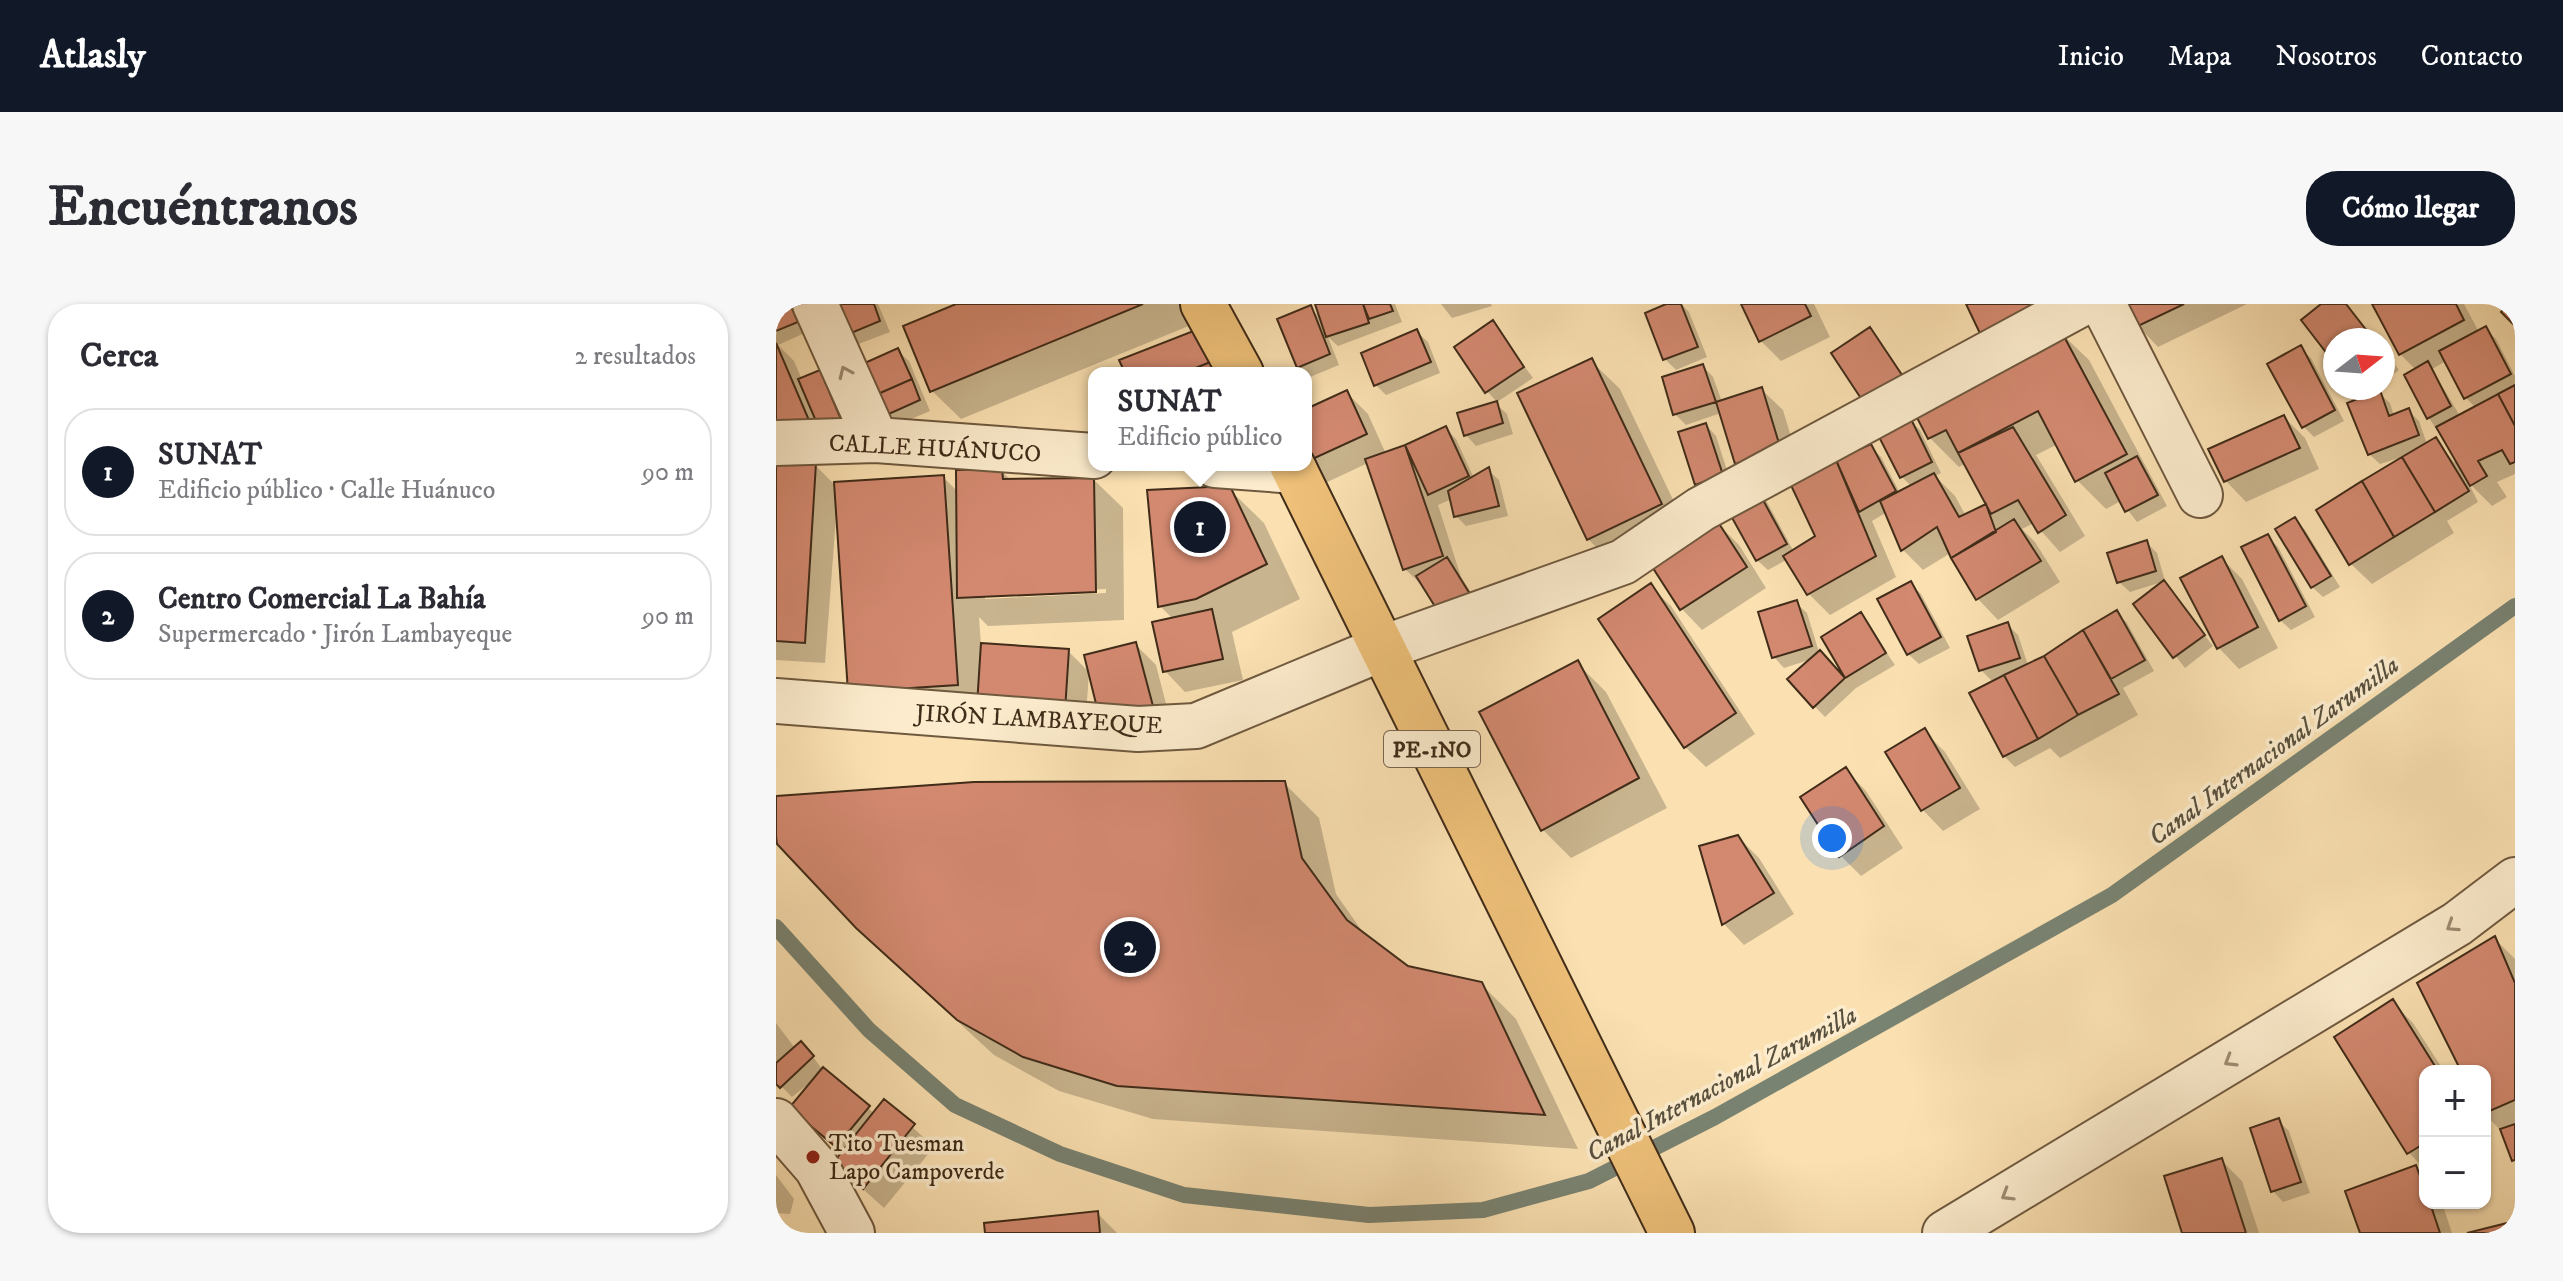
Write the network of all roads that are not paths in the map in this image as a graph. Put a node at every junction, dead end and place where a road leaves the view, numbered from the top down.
1 (815, 304) edge
2 (1203, 304) edge
3 (2081, 304) edge
4 (2103, 304) edge
5 (1238, 367) edge
6 (876, 440) junction
7 (776, 443) edge
8 (1088, 456) edge
9 (1295, 471) edge
10 (2200, 495) dead end
11 (1383, 648) junction
12 (776, 701) edge
13 (2515, 880) edge
14 (776, 1121) edge
15 (852, 1233) edge
16 (1672, 1233) edge
17 (1945, 1233) edge

6 -> 1 street
2 - 5 main road
3 - 11 street, JIRÓN LAMBAYEQUE
4 - 10 street
6 - 7 street, CALLE HUÁNUCO
6 - 8 street, CALLE HUÁNUCO
9 - 11 main road, PE-1NO
11 - 12 street, JIRÓN LAMBAYEQUE
11 - 16 main road, PE-1NO
13 -> 17 street
14 - 15 street

